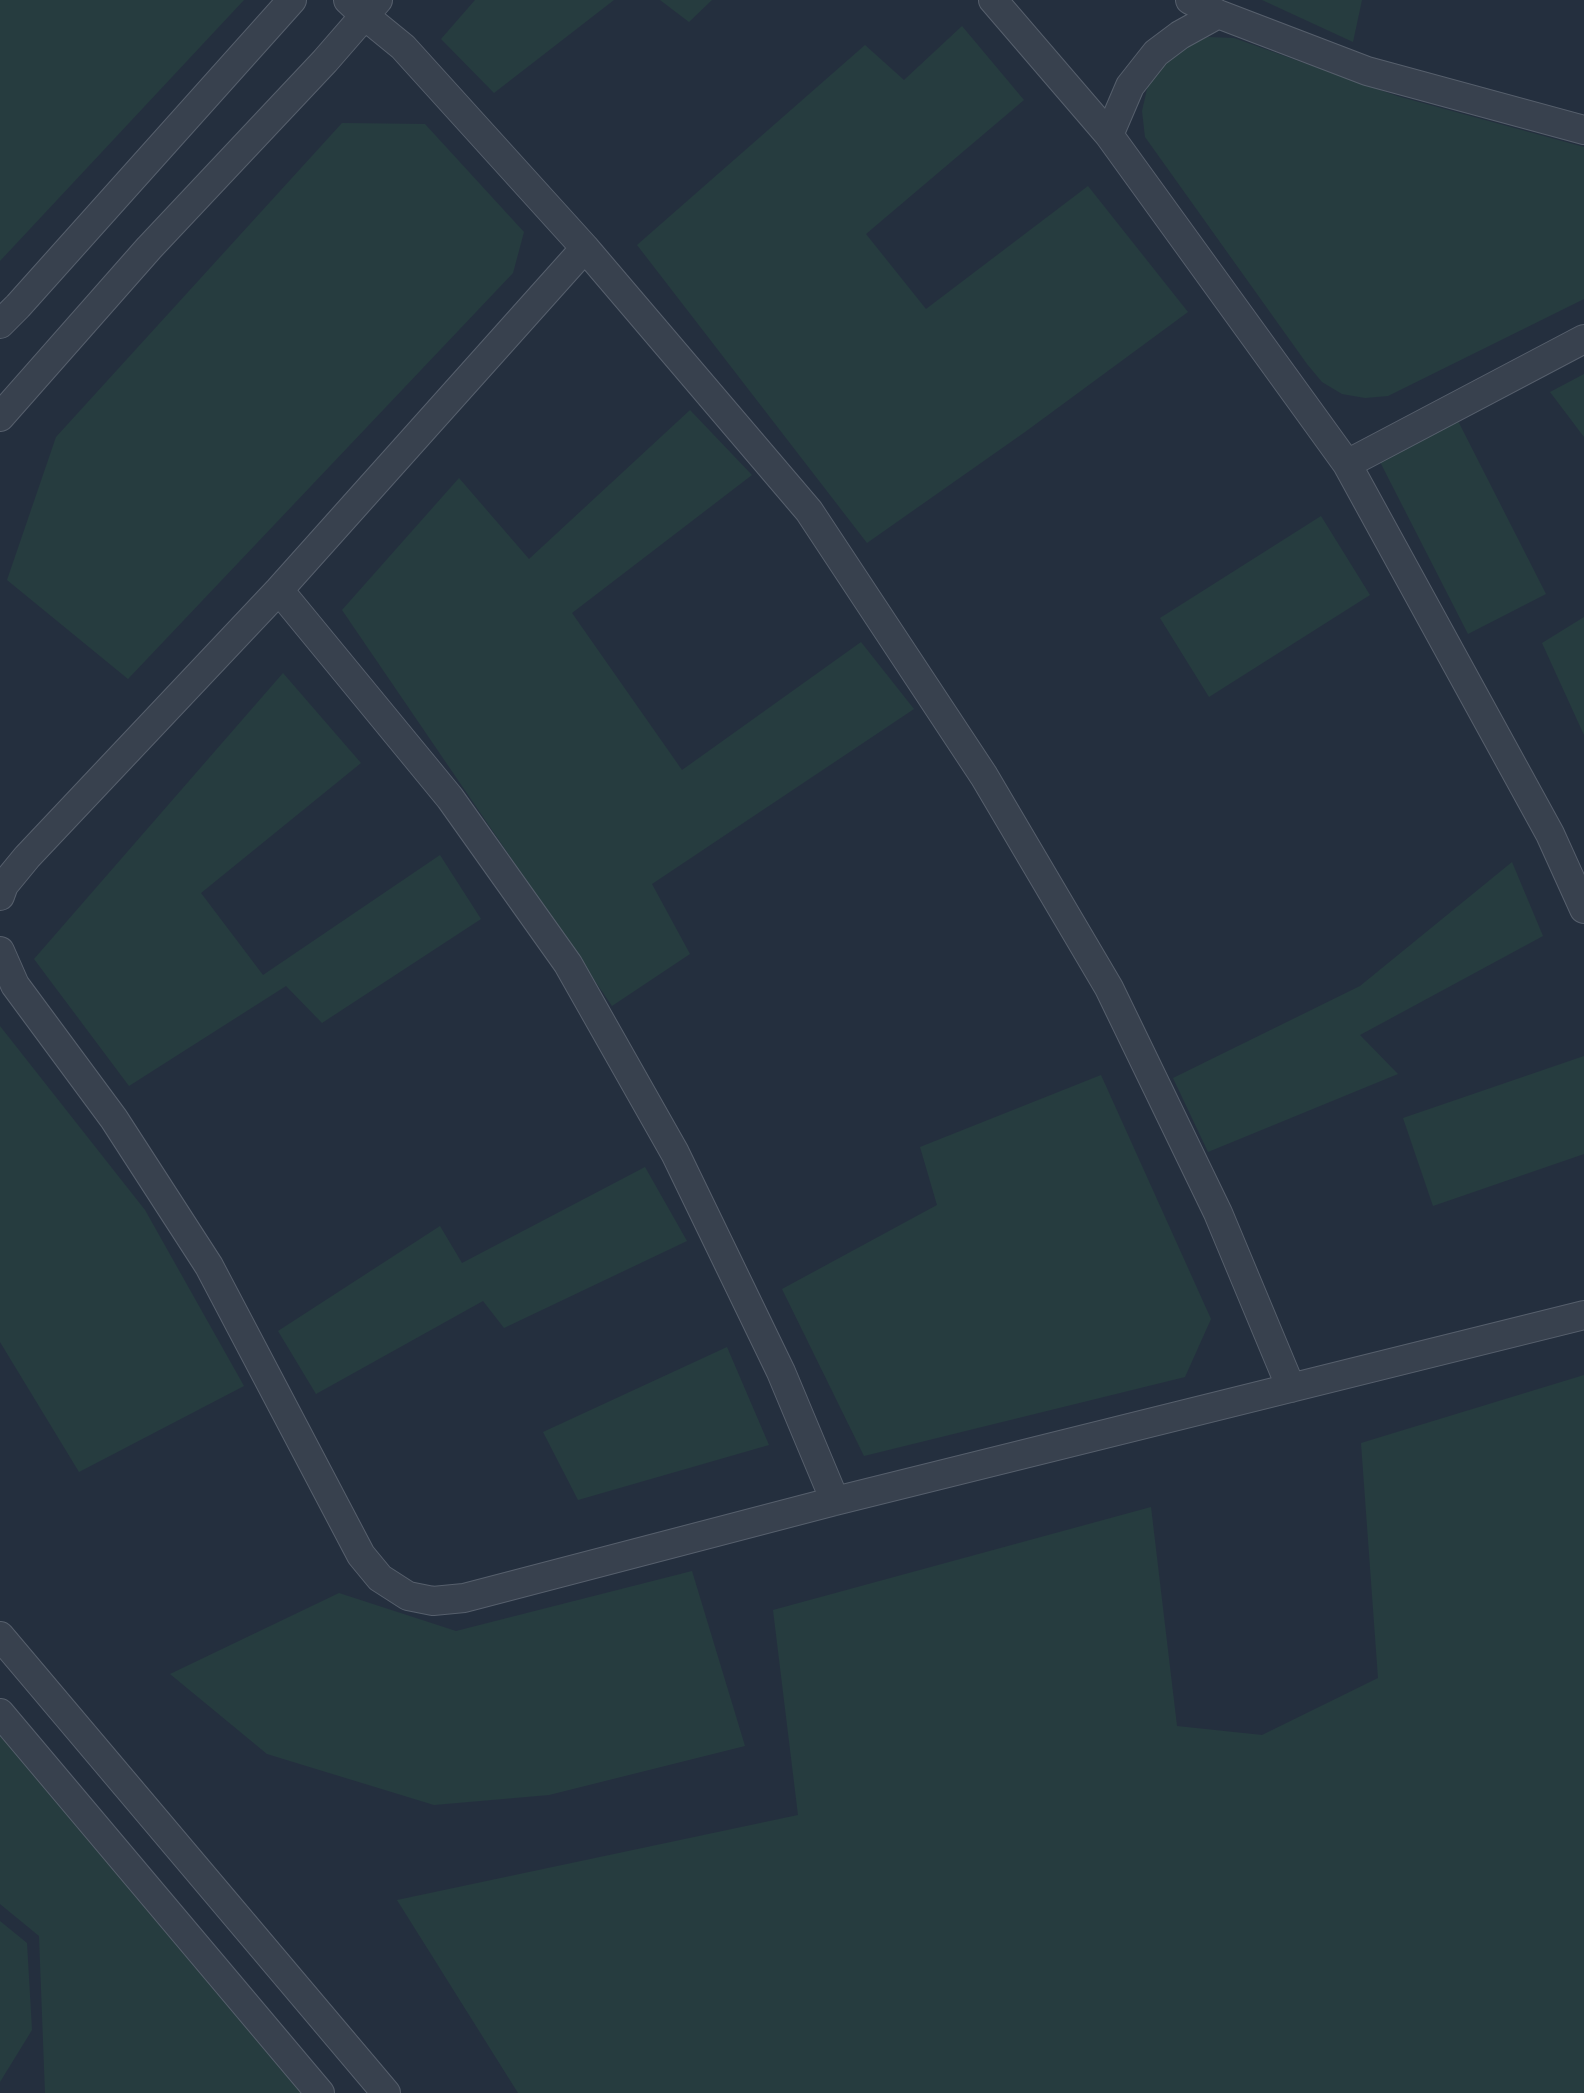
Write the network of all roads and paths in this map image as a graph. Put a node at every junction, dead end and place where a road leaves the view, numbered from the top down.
1 (292, 0) edge
2 (993, 0) edge
3 (1190, 0) edge
4 (364, 5) edge
5 (1218, 14) junction
6 (1584, 130) edge
7 (1109, 135) junction
8 (586, 248) junction
9 (0, 324) edge
10 (1584, 339) edge
11 (0, 417) edge
12 (1347, 464) junction
13 (279, 590) junction
14 (0, 896) edge
15 (1584, 909) edge
16 (0, 951) edge
17 (1584, 1315) edge
18 (1291, 1388) junction
19 (835, 1501) junction
20 (0, 1636) edge
21 (0, 1713) edge
22 (320, 2093) edge
23 (386, 2093) edge

1 - 9 street
2 - 7 street
3 - 5 street
4 - 8 street
4 - 11 street
5 - 6 street
5 - 7 street
7 - 12 street
8 - 13 street
8 - 18 street
10 - 12 street
12 - 15 street
13 - 14 street
13 - 19 street
16 - 19 street
17 - 18 street
18 - 19 street
20 - 23 street
21 - 22 street

